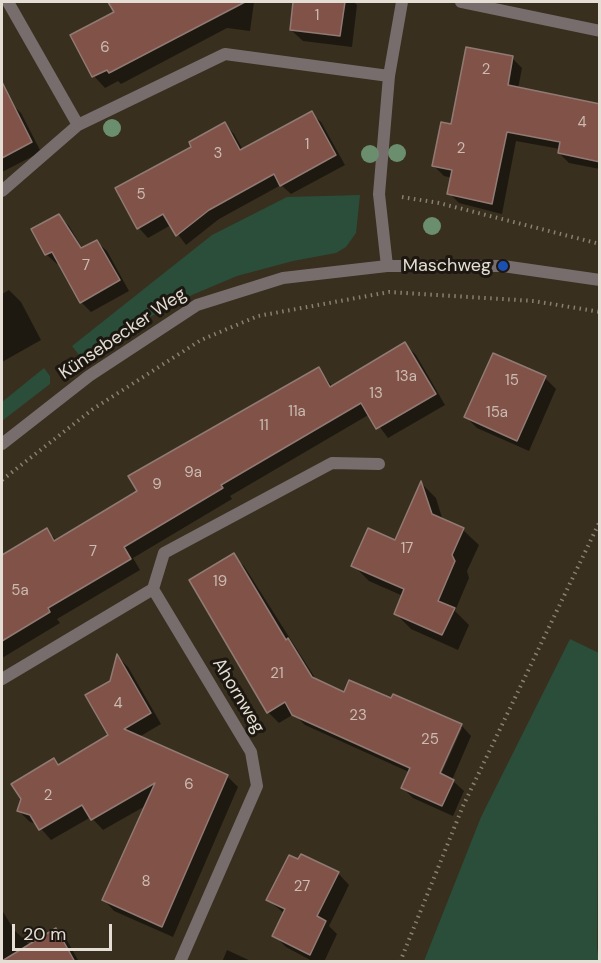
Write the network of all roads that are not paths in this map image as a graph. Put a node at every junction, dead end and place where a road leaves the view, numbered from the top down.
1 (8, 2) edge
2 (402, 2) edge
3 (461, 2) edge
4 (600, 31) edge
5 (389, 76) junction
6 (78, 125) junction
7 (2, 191) edge
8 (387, 266) junction
9 (600, 280) edge
10 (2, 444) edge
11 (378, 464) dead end
12 (153, 589) junction
13 (2, 680) edge
14 (180, 962) edge

1 - 6 street
2 - 5 street
3 - 4 street
5 - 6 street
5 - 8 street
6 - 7 street
8 - 9 street, Künsebecker Weg
8 - 10 street, Künsebecker Weg
11 - 12 street
12 - 13 street
12 - 14 street, Ahornweg

